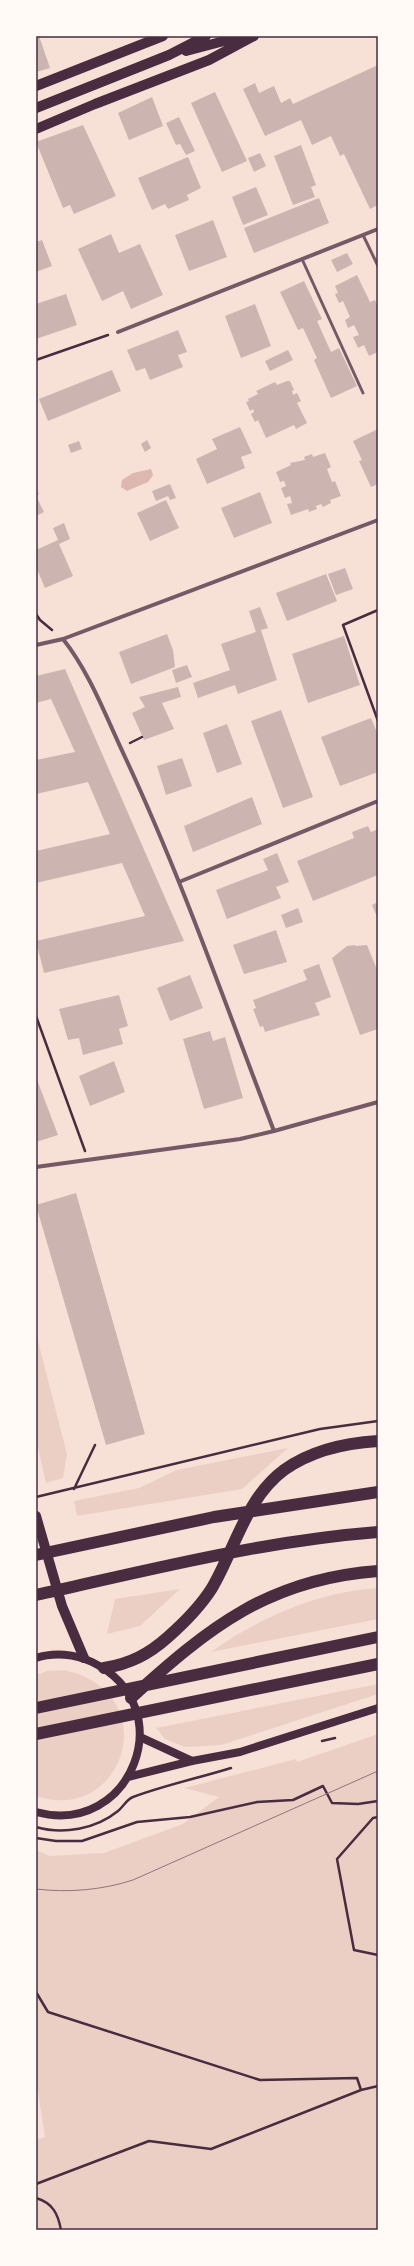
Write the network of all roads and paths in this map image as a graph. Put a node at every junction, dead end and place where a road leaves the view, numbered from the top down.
1 (163, 36) edge
2 (206, 36) edge
3 (243, 36) edge
4 (254, 36) edge
5 (169, 55) junction
6 (36, 86) edge
7 (36, 108) edge
8 (36, 130) edge
9 (378, 229) edge
10 (363, 235) junction
11 (302, 259) junction
12 (378, 266) edge
13 (118, 332) joint
14 (36, 360) edge
15 (363, 393) dead end
16 (378, 520) edge
17 (378, 610) edge
18 (36, 614) edge
19 (63, 639) junction
20 (36, 645) edge
21 (378, 720) edge
22 (378, 801) edge
23 (179, 882) junction
24 (36, 1016) edge
25 (378, 1102) edge
26 (274, 1131) junction
27 (88, 1158) junction
28 (36, 1167) edge
29 (378, 1421) edge
30 (378, 1441) edge
31 (95, 1445) dead end
32 (74, 1489) junction
33 (378, 1492) edge
34 (36, 1497) edge
35 (36, 1516) edge
36 (378, 1532) edge
37 (36, 1555) edge
38 (378, 1571) edge
39 (36, 1595) edge
40 (378, 1637) edge
41 (36, 1658) edge
42 (84, 1658) junction
43 (378, 1664) edge
44 (104, 1668) junction
45 (131, 1698) junction
46 (36, 1708) edge
47 (378, 1708) edge
48 (36, 1734) edge
49 (140, 1737) junction
50 (335, 1738) dead end
51 (319, 1742) dead end
52 (192, 1761) junction
53 (236, 1767) dead end
54 (128, 1777) junction
55 (378, 1801) edge
56 (36, 1812) edge
57 (378, 1817) edge
58 (36, 1827) edge
59 (36, 1838) edge
60 (378, 1955) edge
61 (36, 1992) edge
62 (378, 2086) edge
63 (361, 2090) junction
64 (36, 2184) edge
65 (36, 2198) edge
66 (61, 2230) edge

1 - 6 main road
2 - 5 main road
3 - 5 main road
4 - 8 main road
5 - 7 main road
9 - 10 street
10 - 11 street
10 - 12 lane
11 - 13 street
11 - 15 lane
13 - 14 path
16 - 19 street
17 - 21 path
18 - 19 path
19 - 20 street
19 - 23 street
22 - 23 street
23 - 26 street
24 - 27 path
25 - 26 street
26 - 27 street
27 - 28 street
29 - 32 path
30 - 44 highway
31 - 32 path
32 - 34 path
33 - 37 highway
35 - 42 main road
36 - 39 highway
38 - 45 highway
40 - 46 highway
41 - 42 main road
42 - 44 main road
43 - 48 highway
44 - 45 main road
45 - 49 main road
47 - 52 main road
49 - 52 main road
49 - 54 main road
50 - 51 path
52 - 54 main road
53 - 58 path
54 - 56 main road
55 - 59 path
57 - 60 path
61 - 63 path
62 - 63 path
63 - 64 path
65 - 66 path

